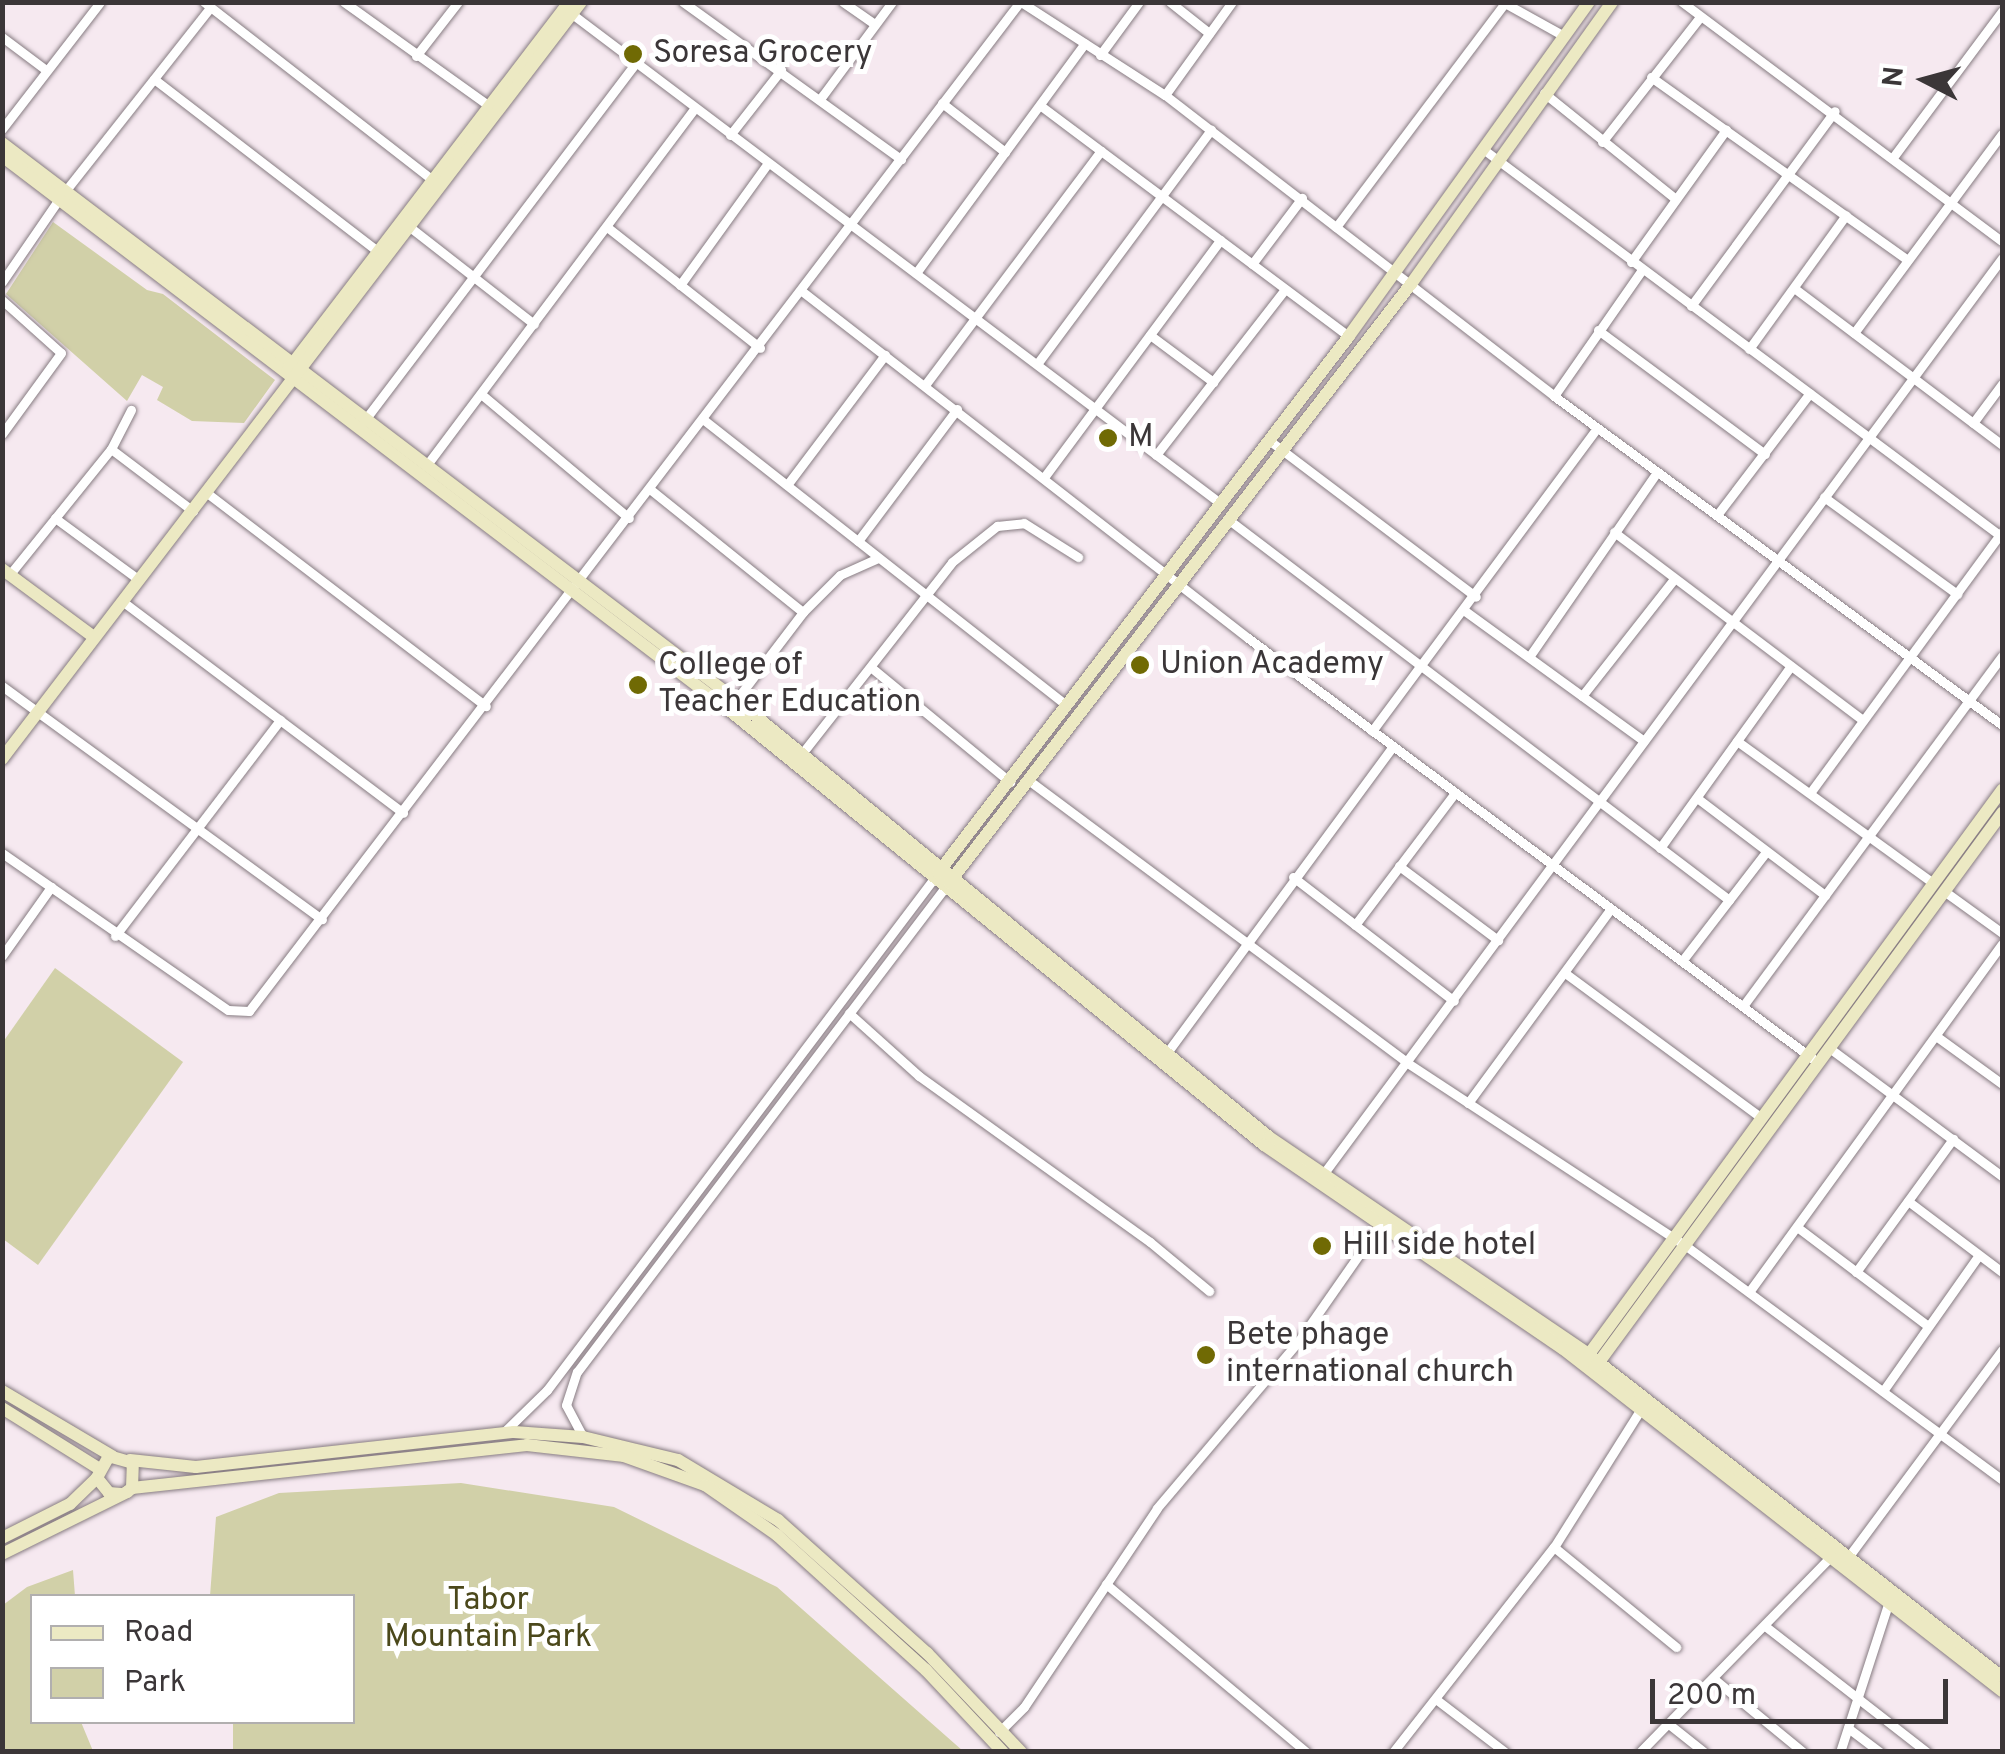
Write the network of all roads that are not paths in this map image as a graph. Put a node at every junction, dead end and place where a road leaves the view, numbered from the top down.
1 (100, 2) edge
2 (458, 2) edge
3 (682, 2) edge
4 (843, 2) edge
5 (892, 2) edge
6 (1021, 2) edge
7 (1139, 2) edge
8 (1170, 2) edge
9 (1232, 2) edge
10 (1590, 2) edge
11 (1612, 2) edge
12 (1682, 2) edge
13 (344, 3) edge
14 (1503, 3) edge
15 (207, 5) edge
16 (574, 6) edge
17 (2002, 10) edge
18 (1700, 17) junction
19 (874, 24) junction
20 (1992, 24) junction
21 (2002, 32) edge
22 (1209, 33) junction
23 (1564, 36) junction
24 (2, 37) edge
25 (1085, 43) junction
26 (1100, 55) junction
27 (416, 56) junction
28 (636, 63) junction
29 (46, 70) junction
30 (781, 70) junction
31 (1651, 77) junction
32 (154, 79) junction
33 (1544, 93) junction
34 (1165, 95) junction
35 (820, 99) junction
36 (942, 103) junction
37 (490, 106) junction
38 (1040, 106) junction
39 (695, 108) junction
40 (1835, 111) junction
41 (2, 129) edge
42 (1210, 130) junction
43 (1726, 130) junction
44 (2002, 134) edge
45 (730, 135) junction
46 (1602, 142) junction
47 (2, 143) edge
48 (1483, 149) junction
49 (1102, 151) junction
50 (1006, 152) junction
51 (2, 156) edge
52 (1894, 156) junction
53 (901, 159) junction
54 (1498, 160) junction
55 (768, 163) junction
56 (1785, 174) junction
57 (437, 184) junction
58 (63, 195) junction
59 (1160, 195) junction
60 (1302, 198) junction
61 (1676, 199) junction
62 (1950, 202) junction
63 (1846, 215) junction
64 (852, 226) junction
65 (607, 227) junction
66 (1336, 227) junction
67 (411, 228) junction
68 (1220, 240) junction
69 (2002, 241) edge
70 (380, 253) junction
71 (2002, 258) edge
72 (1908, 260) junction
73 (1631, 262) junction
74 (1252, 264) junction
75 (1642, 270) junction
76 (916, 272) junction
77 (1396, 273) junction
78 (473, 277) junction
79 (2, 282) edge
80 (1411, 284) junction
81 (680, 285) junction
82 (1794, 288) junction
83 (1285, 290) junction
84 (803, 292) junction
85 (2, 300) edge
86 (1691, 306) junction
87 (976, 318) junction
88 (534, 324) junction
89 (1598, 330) junction
90 (1854, 333) junction
91 (1150, 335) junction
92 (1349, 336) junction
93 (760, 348) junction
94 (1749, 349) junction
95 (885, 355) junction
96 (1037, 364) junction
97 (291, 376) junction
98 (1914, 377) junction
99 (1213, 382) junction
100 (2002, 384) edge
101 (925, 385) junction
102 (1810, 393) junction
103 (481, 394) junction
104 (1554, 396) junction
105 (131, 410) dead end
106 (957, 410) junction
107 (1095, 410) junction
108 (704, 420) junction
109 (364, 421) junction
110 (1973, 423) junction
111 (1598, 428) junction
112 (2, 434) edge
113 (1868, 438) junction
114 (1270, 441) junction
115 (2002, 445) edge
116 (111, 448) junction
117 (1286, 449) junction
118 (1765, 454) junction
119 (1156, 455) junction
120 (426, 466) junction
121 (1658, 472) junction
122 (1045, 476) junction
123 (787, 485) junction
124 (650, 490) junction
125 (208, 493) junction
126 (1824, 498) junction
127 (1220, 503) junction
128 (193, 512) junction
129 (1717, 516) junction
130 (55, 518) junction
131 (629, 518) junction
132 (1229, 520) junction
133 (1614, 532) junction
134 (2001, 534) edge
135 (858, 541) junction
136 (878, 558) junction
137 (1078, 558) dead end
138 (1777, 560) junction
139 (6, 572) edge
140 (1164, 572) junction
141 (1674, 579) junction
142 (139, 580) junction
143 (1180, 585) junction
144 (578, 588) junction
145 (1956, 594) junction
146 (924, 597) junction
147 (1476, 597) junction
148 (122, 602) junction
149 (1465, 611) junction
150 (803, 612) junction
151 (1730, 623) junction
152 (94, 637) junction
153 (2002, 656) edge
154 (1529, 657) junction
155 (1910, 658) junction
156 (1791, 666) junction
157 (873, 669) junction
158 (1422, 670) junction
159 (2, 686) edge
160 (1582, 696) junction
161 (1970, 701) junction
162 (1064, 703) junction
163 (732, 705) junction
164 (486, 706) junction
165 (39, 711) junction
166 (280, 720) junction
167 (1864, 720) junction
168 (2002, 726) edge
169 (1372, 731) junction
170 (1644, 742) junction
171 (1737, 742) junction
172 (1392, 747) junction
173 (799, 758) junction
174 (2, 759) edge
175 (1009, 774) junction
176 (1024, 785) junction
177 (2002, 790) edge
178 (1456, 793) junction
179 (1810, 793) junction
180 (1697, 798) junction
181 (1598, 802) junction
182 (403, 812) junction
183 (2002, 813) edge
184 (196, 830) junction
185 (1870, 838) junction
186 (1660, 848) junction
187 (1766, 852) junction
188 (2, 853) edge
189 (1550, 864) junction
190 (1400, 866) junction
191 (944, 876) junction
192 (1293, 878) junction
193 (52, 887) junction
194 (1938, 887) junction
195 (1825, 895) junction
196 (1729, 900) junction
197 (1610, 910) junction
198 (322, 920) junction
199 (1355, 925) junction
200 (2002, 934) edge
201 (114, 936) junction
202 (1244, 940) junction
203 (1498, 940) junction
204 (2002, 944) edge
205 (2, 956) edge
206 (1682, 961) junction
207 (1565, 973) junction
208 (1454, 1001) junction
209 (1743, 1006) junction
210 (849, 1014) junction
211 (1936, 1036) junction
212 (1823, 1043) junction
213 (1166, 1055) junction
214 (1812, 1058) junction
215 (1406, 1062) junction
216 (2001, 1081) edge
217 (1893, 1095) junction
218 (1468, 1103) junction
219 (1760, 1117) junction
220 (1953, 1139) junction
221 (1324, 1173) junction
222 (2002, 1176) edge
223 (1908, 1201) junction
224 (1381, 1223) junction
225 (1796, 1227) junction
226 (1676, 1239) junction
227 (1979, 1255) junction
228 (1856, 1272) junction
229 (2002, 1272) edge
230 (1208, 1291) dead end
231 (1750, 1292) junction
232 (596, 1325) junction
233 (1928, 1326) junction
234 (609, 1330) junction
235 (2002, 1350) edge
236 (1591, 1362) junction
237 (2, 1391) edge
238 (1883, 1391) junction
239 (2, 1408) edge
240 (1641, 1408) junction
241 (502, 1434) junction
242 (1941, 1434) junction
243 (583, 1437) junction
244 (112, 1456) junction
245 (130, 1460) junction
246 (98, 1473) junction
247 (2002, 1480) edge
248 (127, 1491) junction
249 (2, 1538) edge
250 (1554, 1547) junction
251 (2, 1554) edge
252 (1831, 1556) junction
253 (1849, 1556) junction
254 (1106, 1584) junction
255 (1889, 1600) junction
256 (1765, 1626) junction
257 (894, 1632) junction
258 (1676, 1647) dead end
259 (2002, 1677) edge
260 (1714, 1679) junction
261 (2002, 1691) edge
262 (1856, 1698) junction
263 (1437, 1700) junction
264 (1670, 1725) junction
265 (1848, 1728) junction
266 (996, 1734) junction
267 (1798, 1750) edge
268 (1703, 1751) edge
269 (1002, 1752) edge
270 (1020, 1752) edge
271 (1306, 1752) edge
272 (1394, 1752) edge
273 (1505, 1752) edge
274 (1640, 1752) edge
275 (1840, 1752) edge
276 (1880, 1752) edge
277 (1927, 1752) edge

1 - 29 street
2 - 27 street
3 - 30 street
4 - 19 street
5 - 19 street
6 - 25 street
6 - 36 street
7 - 26 street
8 - 22 street
9 - 22 street
10 - 23 main road
11 - 33 main road
12 - 18 street
13 - 27 street
14 - 23 street
14 - 66 street
15 - 32 street
15 - 57 street
16 - 28 street
16 - 37 main road
16 - 57 main road
17 - 20 street
18 - 31 street
18 - 40 street
19 - 35 street
20 - 21 street
20 - 52 street
22 - 34 street
23 - 48 main road
24 - 29 street
25 - 26 street
25 - 38 street
26 - 34 street
27 - 37 street
28 - 39 street
28 - 78 street
29 - 41 street
30 - 35 street
30 - 45 street
31 - 43 street
31 - 46 street
32 - 58 street
32 - 70 street
33 - 46 street
33 - 54 main road
34 - 42 street
35 - 53 street
36 - 50 street
36 - 53 street
37 - 57 main road
38 - 49 street
38 - 50 street
39 - 45 street
39 - 65 street
40 - 52 street
40 - 56 street
42 - 59 street
42 - 60 street
43 - 56 street
43 - 61 street
44 - 62 street
45 - 55 street
46 - 61 street
47 - 58 main road
48 - 54 street
48 - 77 main road
49 - 59 street
49 - 87 street
50 - 76 street
51 - 58 main road
52 - 62 street
53 - 64 street
54 - 73 street
54 - 80 main road
55 - 64 street
55 - 81 street
56 - 63 street
56 - 86 street
57 - 67 main road
57 - 70 main road
58 - 79 street
58 - 97 main road
59 - 68 street
59 - 96 street
60 - 66 street
60 - 74 street
61 - 73 street
62 - 69 street
62 - 72 street
63 - 72 street
63 - 82 street
64 - 76 street
64 - 84 street
65 - 81 street
65 - 88 street
66 - 77 street
67 - 78 street
67 - 97 main road
68 - 74 street
68 - 91 street
70 - 97 main road
71 - 98 street
72 - 90 street
73 - 75 street
74 - 83 street
75 - 86 street
75 - 89 street
76 - 87 street
77 - 80 street
77 - 92 main road
78 - 88 street
78 - 109 street
80 - 104 street
80 - 117 main road
81 - 93 street
82 - 90 street
82 - 94 street
83 - 92 street
83 - 99 street
84 - 93 street
84 - 95 street
85 - 112 street
86 - 94 street
87 - 96 street
87 - 101 street
88 - 103 street
89 - 104 street
89 - 118 street
90 - 98 street
91 - 99 street
91 - 107 street
92 - 114 main road
93 - 108 street
94 - 102 street
95 - 101 street
95 - 123 street
96 - 107 street
97 - 109 main road
97 - 125 main road
97 - 144 main road
98 - 110 street
98 - 113 street
99 - 119 street
100 - 110 street
101 - 106 street
102 - 113 street
102 - 118 street
103 - 120 street
103 - 131 street
104 - 111 street
105 - 116 street
106 - 122 street
106 - 135 street
107 - 119 street
107 - 122 street
108 - 123 street
108 - 124 street
109 - 120 main road
110 - 115 street
111 - 121 street
111 - 147 street
113 - 126 street
113 - 134 street
114 - 117 street
114 - 127 main road
116 - 128 street
116 - 130 street
117 - 132 main road
117 - 147 street
118 - 129 street
119 - 127 street
120 - 144 main road
121 - 129 street
121 - 133 street
122 - 140 street
123 - 135 street
124 - 131 street
124 - 150 street
125 - 128 main road
125 - 164 street
126 - 138 street
126 - 145 street
127 - 140 main road
128 - 142 main road
129 - 138 street
130 - 139 street
130 - 142 street
131 - 144 street
132 - 143 main road
132 - 158 street
133 - 141 street
133 - 154 street
134 - 145 street
135 - 136 street
136 - 146 street
136 - 150 street
137 - 146 street
138 - 151 street
138 - 155 street
139 - 152 main road
140 - 143 street
140 - 162 main road
141 - 151 street
141 - 160 street
142 - 148 main road
143 - 169 street
143 - 176 main road
144 - 163 main road
144 - 164 street
145 - 155 street
146 - 157 street
146 - 162 street
147 - 149 street
148 - 152 main road
148 - 166 street
149 - 154 street
149 - 158 street
150 - 163 street
151 - 156 street
151 - 170 street
152 - 165 main road
153 - 161 street
154 - 160 street
155 - 161 street
155 - 167 street
156 - 167 street
156 - 171 street
157 - 173 street
157 - 175 street
158 - 169 street
158 - 181 street
159 - 165 street
160 - 170 street
161 - 168 street
161 - 185 street
162 - 175 main road
163 - 173 main road
164 - 182 street
165 - 174 main road
165 - 184 street
166 - 182 street
166 - 184 street
167 - 179 street
169 - 172 street
170 - 181 street
171 - 179 street
171 - 180 street
172 - 178 street
172 - 192 street
173 - 191 main road
175 - 176 street
175 - 191 main road
176 - 191 main road
176 - 202 street
177 - 194 main road
178 - 189 street
178 - 190 street
179 - 185 street
180 - 186 street
180 - 187 street
181 - 186 street
181 - 189 street
182 - 198 street
183 - 194 main road
184 - 198 street
184 - 201 street
185 - 194 street
185 - 195 street
186 - 196 street
187 - 195 street
187 - 196 street
188 - 193 street
189 - 197 street
189 - 203 street
190 - 199 street
190 - 203 street
191 - 210 street
191 - 213 main road
191 - 232 street
192 - 199 street
192 - 202 street
193 - 201 street
193 - 205 street
194 - 200 street
194 - 212 main road
195 - 209 street
196 - 206 street
197 - 206 street
197 - 207 street
198 - 201 street
199 - 208 street
202 - 213 street
202 - 215 street
203 - 208 street
204 - 211 street
206 - 209 street
207 - 218 street
207 - 219 street
208 - 215 street
209 - 214 street
210 - 230 street
210 - 234 street
211 - 216 street
211 - 217 street
212 - 214 main road
212 - 217 street
213 - 221 main road
213 - 224 main road
214 - 219 main road
214 - 226 main road
215 - 218 street
215 - 221 street
217 - 220 street
217 - 225 street
218 - 226 street
219 - 226 main road
220 - 222 street
220 - 223 street
221 - 236 main road
223 - 227 street
223 - 228 street
224 - 236 main road
224 - 254 street
225 - 228 street
225 - 231 street
226 - 231 street
226 - 236 main road
227 - 229 street
227 - 233 street
228 - 233 street
231 - 238 street
232 - 234 street
232 - 241 street
233 - 238 street
234 - 243 street
235 - 242 street
236 - 240 main road
236 - 253 main road
237 - 244 main road
238 - 242 street
239 - 246 main road
240 - 250 street
240 - 252 main road
241 - 243 main road
241 - 245 main road
242 - 247 street
242 - 253 street
243 - 257 main road
244 - 245 main road
244 - 246 main road
245 - 248 main road
246 - 248 main road
246 - 249 main road
248 - 251 main road
248 - 257 main road
250 - 258 street
250 - 263 street
252 - 255 main road
252 - 256 street
253 - 259 main road
254 - 266 street
254 - 271 street
255 - 261 main road
255 - 262 street
256 - 260 street
256 - 262 street
257 - 266 main road
260 - 264 street
260 - 267 street
262 - 265 street
262 - 277 street
263 - 272 street
263 - 273 street
264 - 268 street
264 - 274 street
265 - 275 street
265 - 276 street
266 - 269 main road
266 - 270 main road

